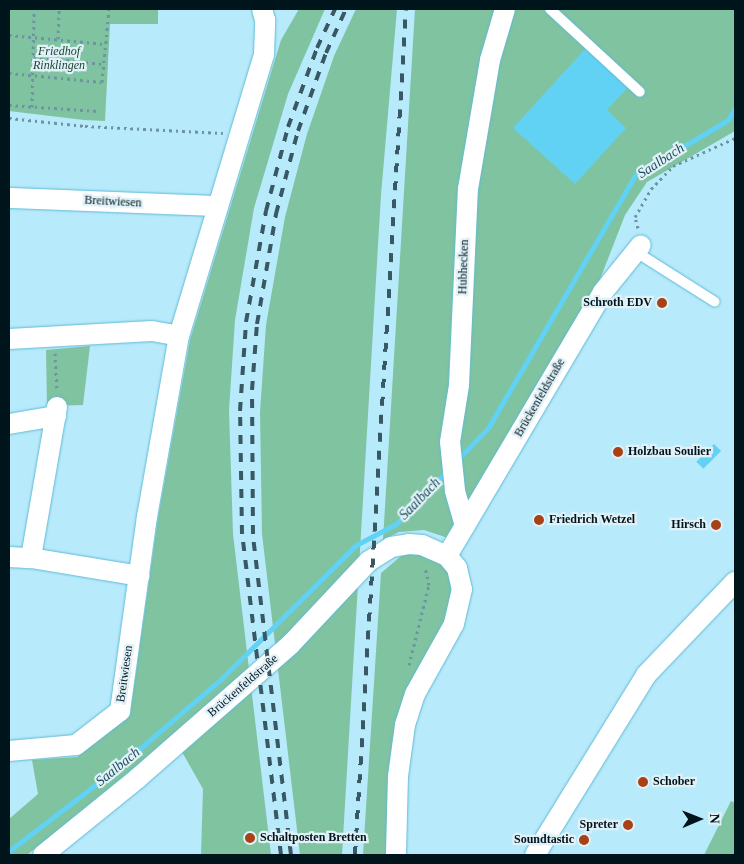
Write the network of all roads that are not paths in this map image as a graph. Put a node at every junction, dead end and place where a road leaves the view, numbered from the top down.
1 (262, 9) edge
2 (505, 9) edge
3 (550, 9) edge
4 (640, 92) dead end
5 (9, 198) edge
6 (218, 206) junction
7 (639, 249) joint
8 (715, 302) dead end
9 (179, 336) junction
10 (9, 339) edge
11 (9, 424) edge
12 (465, 526) junction
13 (9, 556) edge
14 (447, 556) junction
15 (31, 558) junction
16 (140, 576) junction
17 (735, 582) edge
18 (9, 751) edge
19 (43, 855) edge
20 (396, 855) edge
21 (535, 855) edge

1 - 6 street, Breitwiesen
2 - 12 street, Hubhecken
3 - 4 lane
5 - 6 street, Breitwiesen
6 - 9 street, Breitwiesen
7 - 8 lane
7 - 12 street, Brückenfeldstraße
9 - 10 street
9 - 16 street, Breitwiesen
11 - 15 street
12 - 14 street, Brückenfeldstraße
13 - 15 street
14 - 19 street, Brückenfeldstraße
14 - 20 street
15 - 16 street
16 - 18 street, Breitwiesen
17 - 21 street

